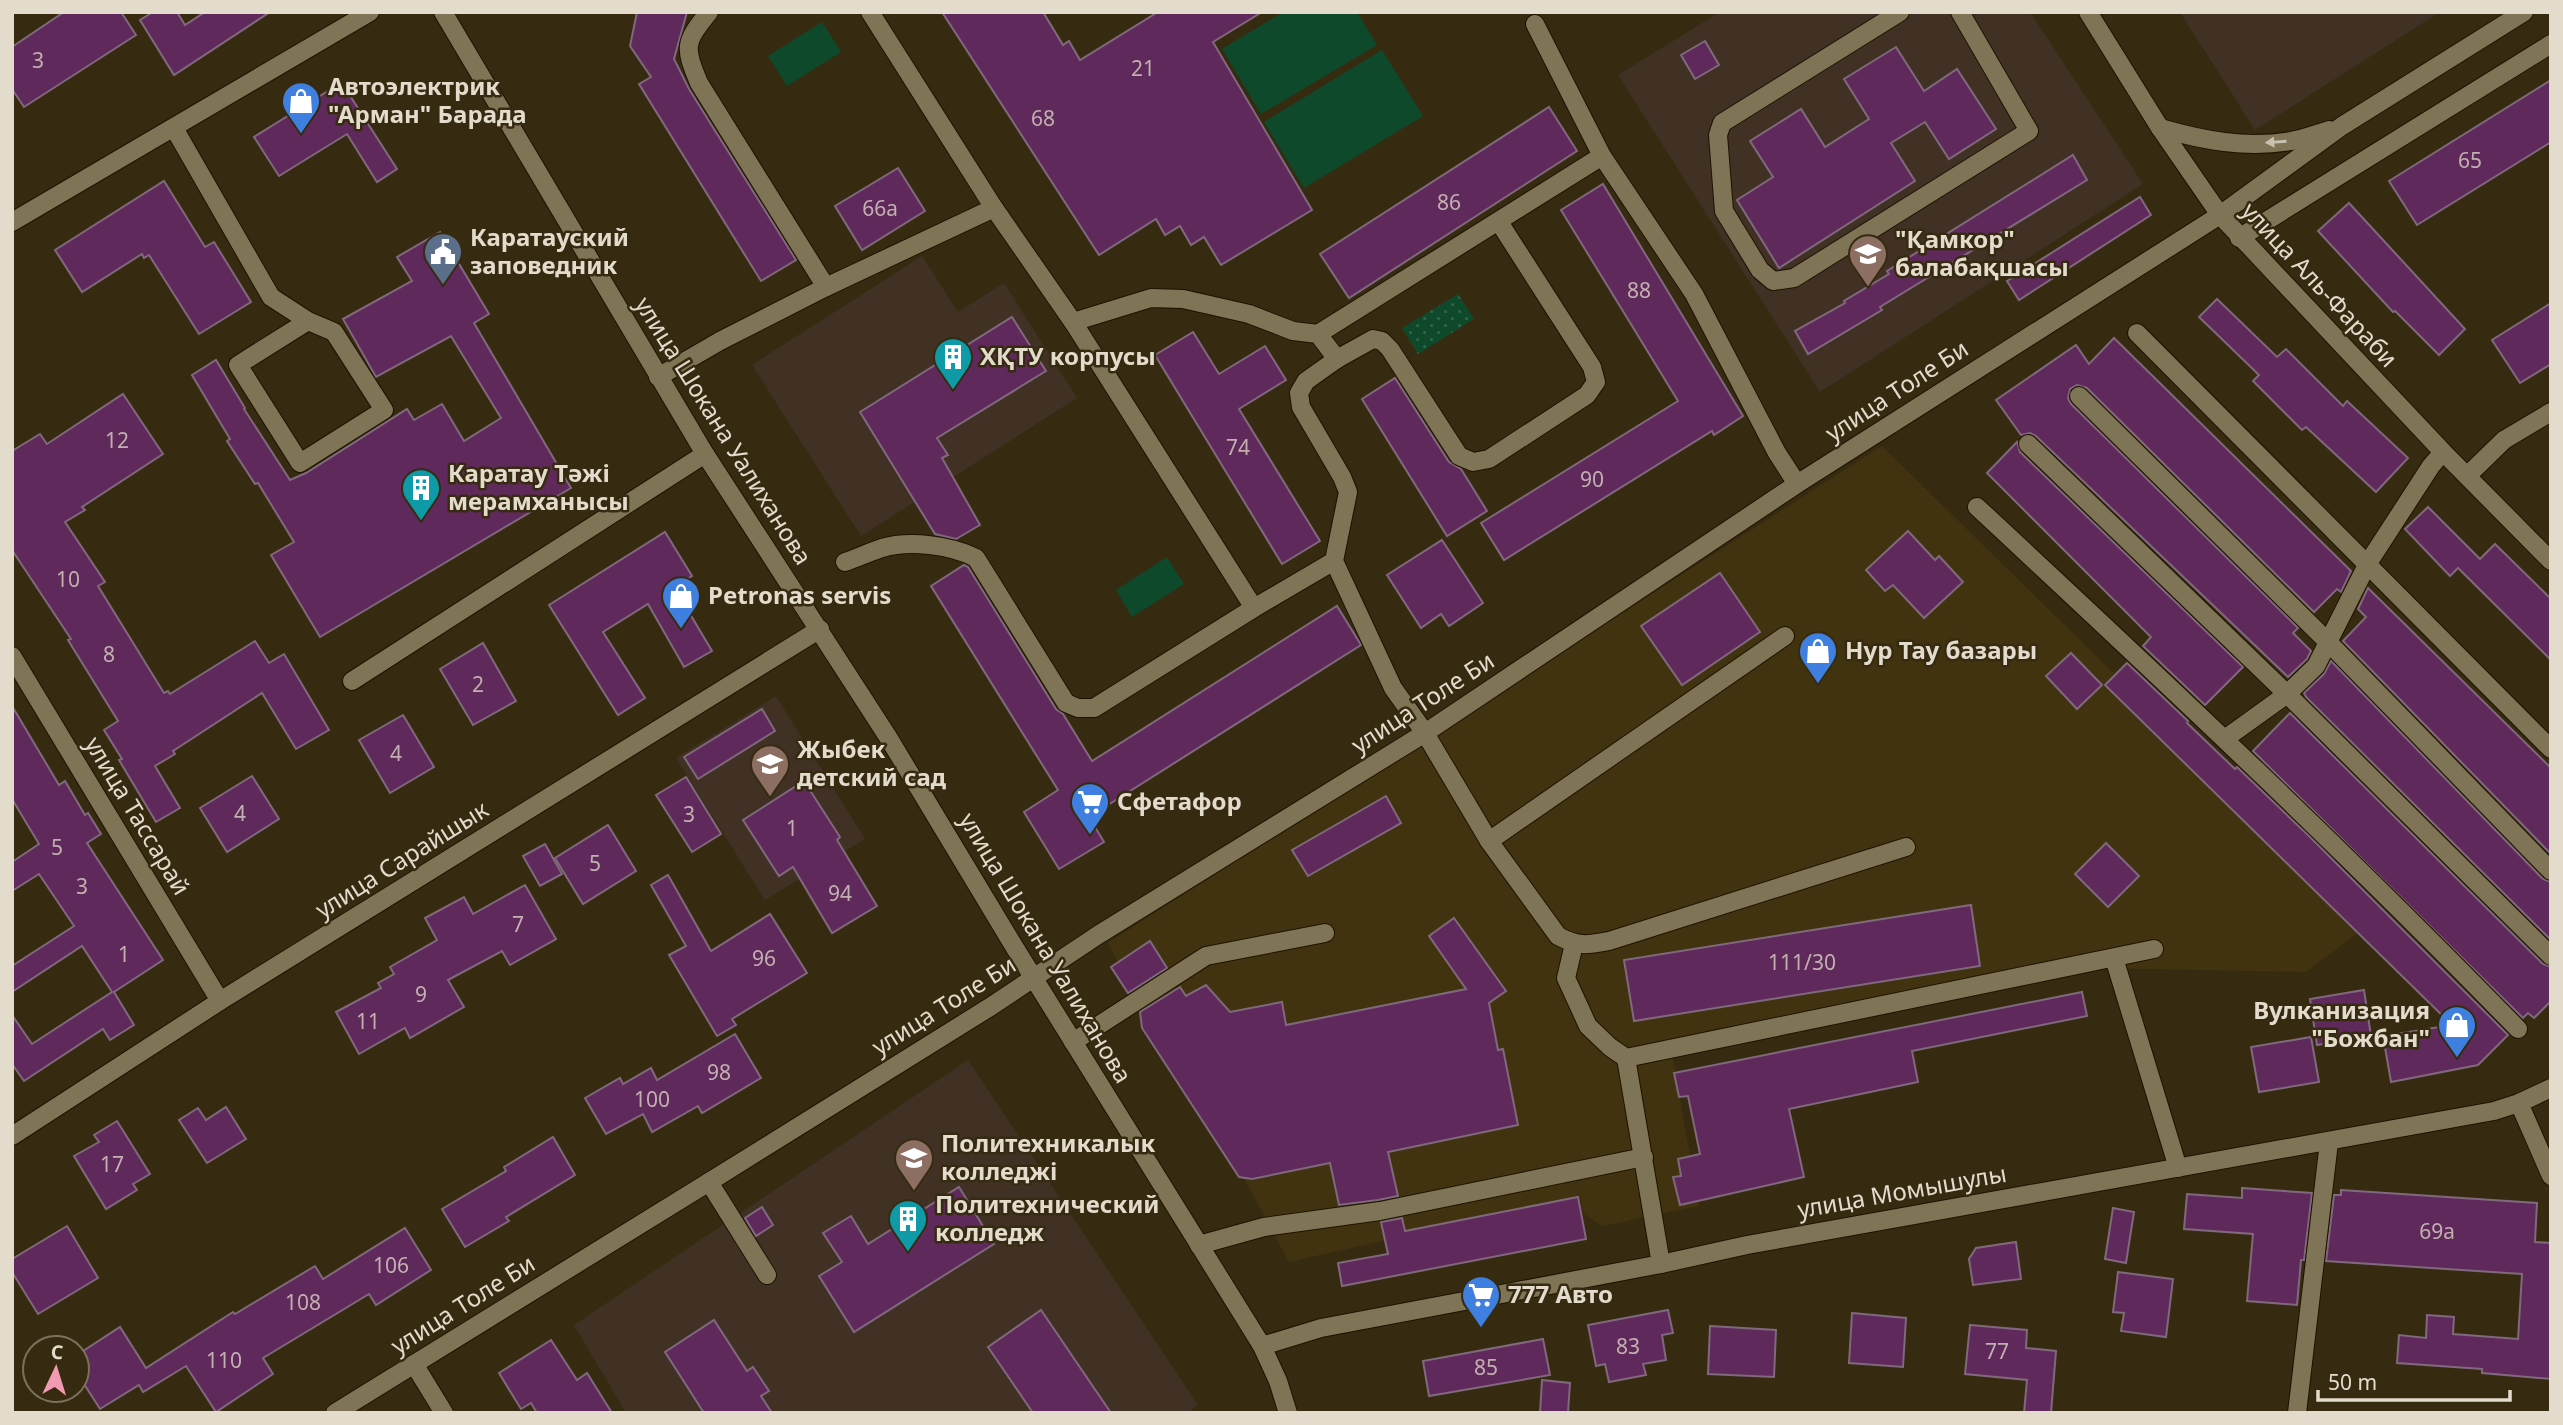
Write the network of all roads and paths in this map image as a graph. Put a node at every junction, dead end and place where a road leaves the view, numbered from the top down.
1 (370, 12) edge
2 (443, 12) edge
3 (709, 12) edge
4 (870, 12) edge
5 (1900, 12) edge
6 (1960, 12) edge
7 (2088, 12) edge
8 (2524, 12) edge
9 (1535, 24) dead end
10 (2551, 44) edge
11 (2342, 126) junction
12 (174, 128) junction
13 (2160, 128) junction
14 (1602, 156) junction
15 (994, 208) junction
16 (2220, 215) junction
17 (12, 222) edge
18 (1499, 222) junction
19 (2239, 238) junction
20 (826, 287) junction
21 (308, 321) junction
22 (1073, 322) junction
23 (2137, 333) dead end
24 (1318, 334) junction
25 (1337, 359) junction
26 (658, 377) junction
27 (2079, 396) dead end
28 (2551, 412) edge
29 (2028, 444) dead end
30 (2443, 452) junction
31 (705, 454) junction
32 (2467, 476) junction
33 (1797, 484) junction
34 (1977, 507) dead end
35 (2551, 561) edge
36 (845, 562) dead end
37 (1334, 562) junction
38 (2368, 563) junction
39 (1254, 608) junction
40 (820, 629) junction
41 (1784, 636) dead end
42 (2329, 643) junction
43 (12, 656) edge
44 (352, 681) dead end
45 (2287, 694) junction
46 (1425, 733) junction
47 (2226, 738) junction
48 (2551, 749) edge
49 (1489, 841) junction
50 (1906, 847) dead end
51 (2551, 871) edge
52 (1325, 933) dead end
53 (1574, 944) junction
54 (2154, 948) dead end
55 (2551, 956) edge
56 (2115, 958) junction
57 (1034, 978) junction
58 (220, 1001) junction
59 (2518, 1028) dead end
60 (1073, 1042) junction
61 (1626, 1058) junction
62 (2546, 1091) edge
63 (2519, 1103) junction
64 (2551, 1110) edge
65 (12, 1136) edge
66 (2329, 1142) junction
67 (1644, 1157) junction
68 (2178, 1168) junction
69 (2551, 1176) edge
70 (709, 1182) junction
71 (1199, 1245) junction
72 (1661, 1264) junction
73 (767, 1275) dead end
74 (1262, 1346) junction
75 (414, 1364) junction
76 (335, 1413) edge
77 (444, 1413) edge
78 (1288, 1413) edge
79 (2297, 1413) edge

1 - 12 street
2 - 26 street, улица Шокана Уалиханова
3 - 20 street
4 - 15 street
5 - 6 street
7 - 13 street, улица Аль-Фараби
8 - 11 street, улица Толе Би
9 - 14 street
10 - 19 street
11 -> 13 street
11 - 16 street, улица Толе Би
12 - 17 street
12 - 21 street
13 - 16 street, улица Аль-Фараби
14 - 18 street
14 - 33 street
15 - 20 street
15 - 22 street
16 - 19 street, улица Аль-Фараби
16 - 33 street, улица Толе Би
18 - 24 street
18 - 25 street
19 - 30 street, улица Аль-Фараби
20 - 26 street
21 - 21 street
22 - 24 street
22 - 39 street
23 - 38 street
24 - 25 street
25 - 37 street
26 - 31 street, улица Шокана Уалиханова
27 - 42 street
28 - 32 street
29 - 45 street
30 - 32 street, улица Аль-Фараби
30 - 38 street
31 - 40 street, улица Шокана Уалиханова
31 - 44 street
32 - 35 street, улица Аль-Фараби
33 - 46 street, улица Толе Би
34 - 47 street
36 - 39 street
37 - 39 street
37 - 46 street
38 - 42 street
38 - 48 street
40 - 57 street, улица Шокана Уалиханова
40 - 58 street, улица Сарайшык
41 - 49 street
42 - 45 street
42 - 51 street
43 - 58 street, улица Тассарай
45 - 47 street
45 - 55 street
46 - 49 street
46 - 57 street, улица Толе Би
47 - 59 street
49 - 53 street
50 - 53 street
52 - 60 street
53 - 61 street
54 - 56 street
56 - 61 street
56 - 68 street
57 - 60 street, улица Шокана Уалиханова
57 - 70 street, улица Толе Би
58 - 65 street, улица Сарайшык
60 - 71 street, улица Шокана Уалиханова
61 - 67 street
62 - 63 street, улица Момышулы
62 - 64 street
63 - 66 street, улица Момышулы
63 - 69 street
66 - 68 street, улица Момышулы
66 - 79 street
67 - 71 street
67 - 72 street
68 - 72 street, улица Момышулы
70 - 73 street
70 - 75 street, улица Толе Би
71 - 74 street, улица Шокана Уалиханова
72 - 74 street, улица Момышулы
74 - 78 street, улица Шокана Уалиханова
75 - 76 street, улица Толе Би
75 - 77 street

